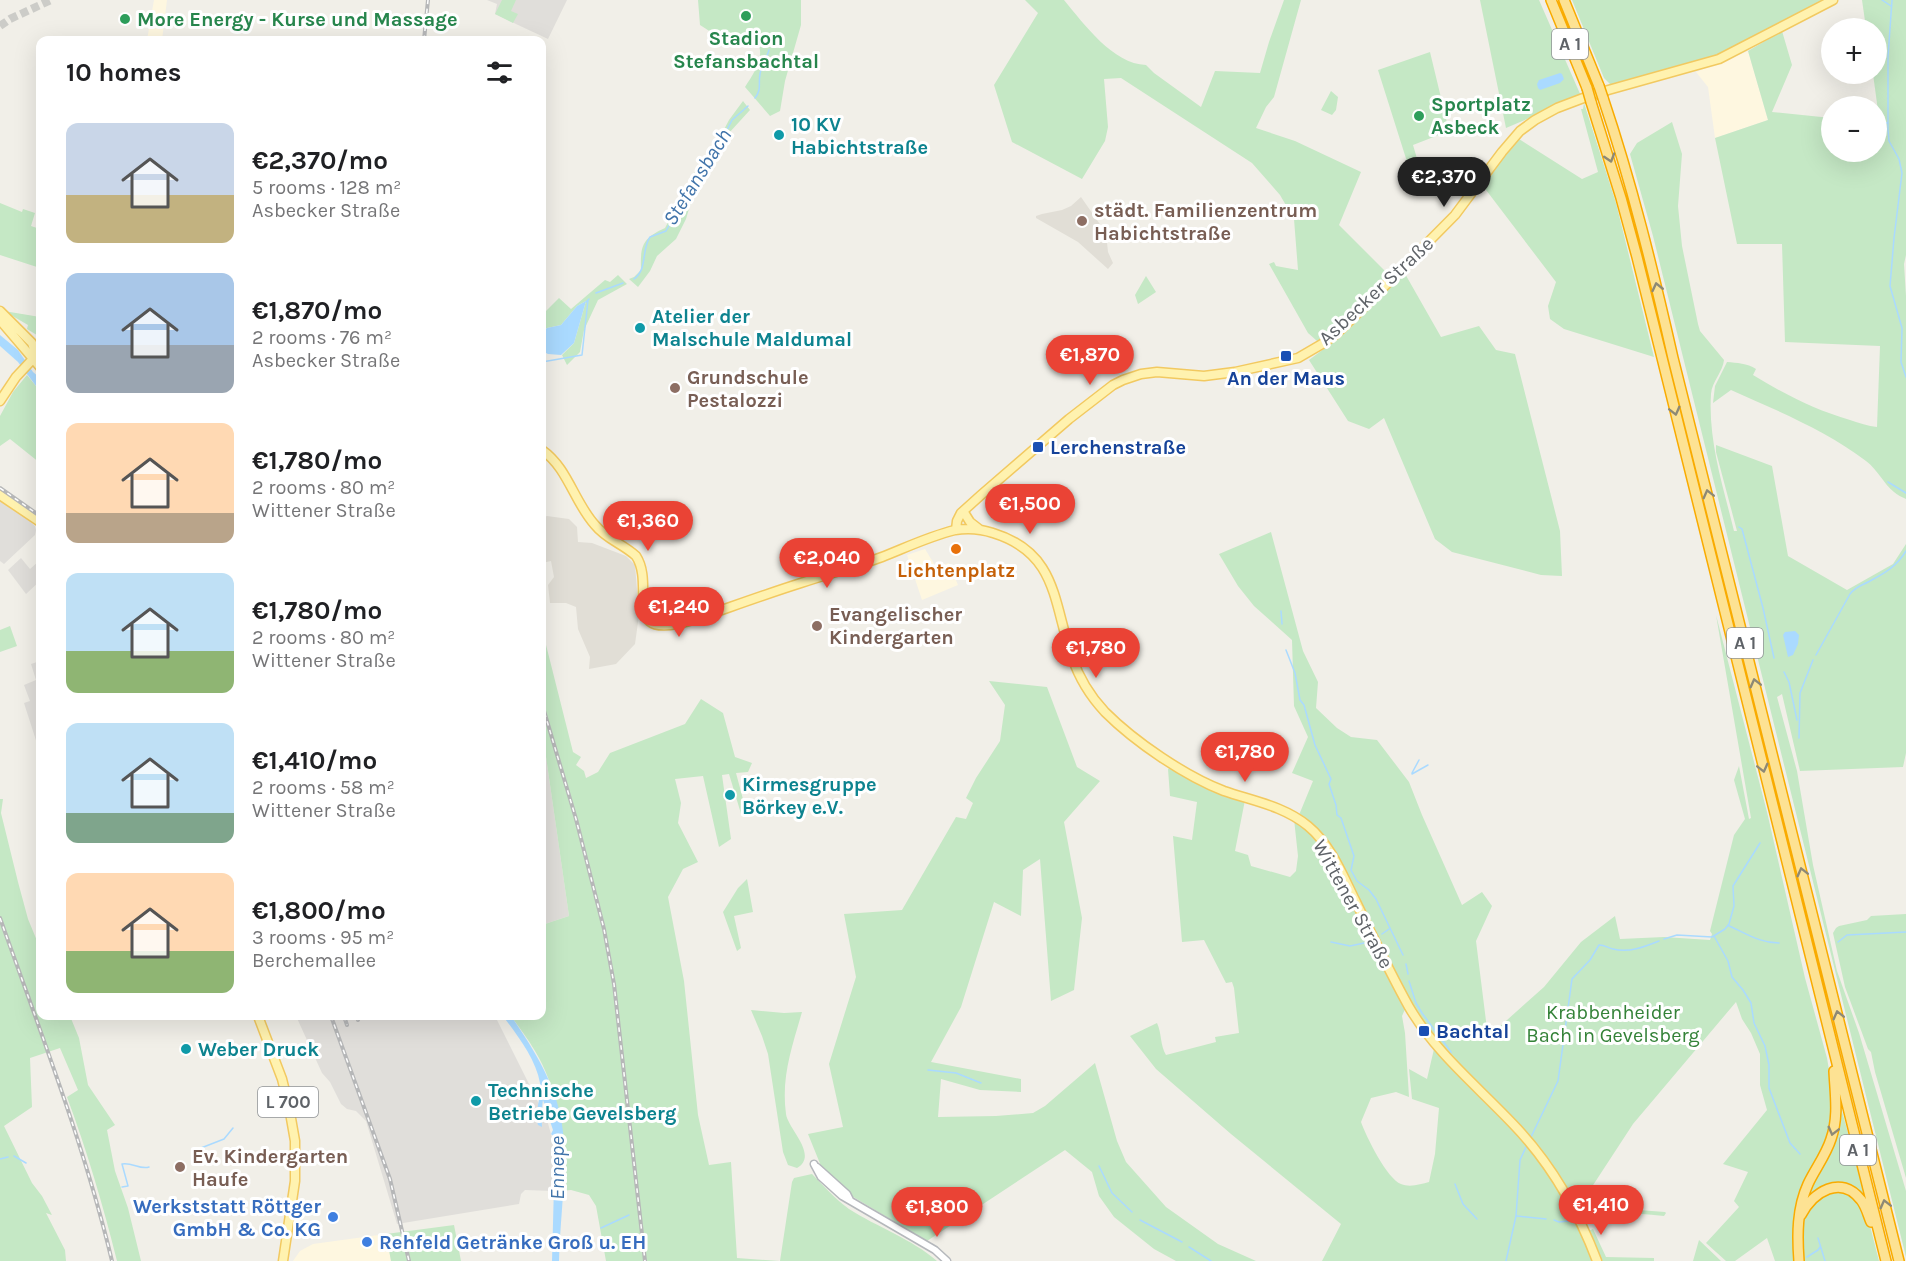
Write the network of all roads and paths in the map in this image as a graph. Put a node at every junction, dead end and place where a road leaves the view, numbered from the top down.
1 (1551, 0) edge
2 (1564, 0) edge
3 (1833, 0) edge
4 (0, 310) edge
5 (0, 320) edge
6 (26, 337) junction
7 (36, 340) edge
8 (31, 360) edge
9 (0, 401) edge
10 (546, 454) edge
11 (0, 495) edge
12 (966, 512) junction
13 (36, 519) edge
14 (979, 529) junction
15 (959, 530) junction
16 (260, 1020) edge
17 (1834, 1052) junction
18 (852, 1203) junction
19 (1799, 1220) junction
20 (1883, 1249) junction
21 (284, 1261) edge
22 (947, 1261) edge
23 (1597, 1261) edge
24 (1799, 1261) edge
25 (1886, 1261) edge
26 (1899, 1261) edge

1 -> 17 highway, A 1, bridge
26 -> 2 highway, A 1, bridge
3 - 12 main road, Asbecker Straße
4 - 6 main road
5 - 8 main road
6 - 7 main road
6 - 8 main road
8 - 9 main road
10 - 15 main road, Wittener Straße
11 - 13 main road
12 - 14 main road
12 - 15 main road
14 - 15 main road, Wittener Straße
14 - 23 main road, Wittener Straße
16 - 21 main road, L 700
17 -> 19 highway
17 - 20 highway, A 1
18 - 18 street
18 - 22 street
19 - 20 highway
19 - 24 highway
20 - 25 highway, A 1

